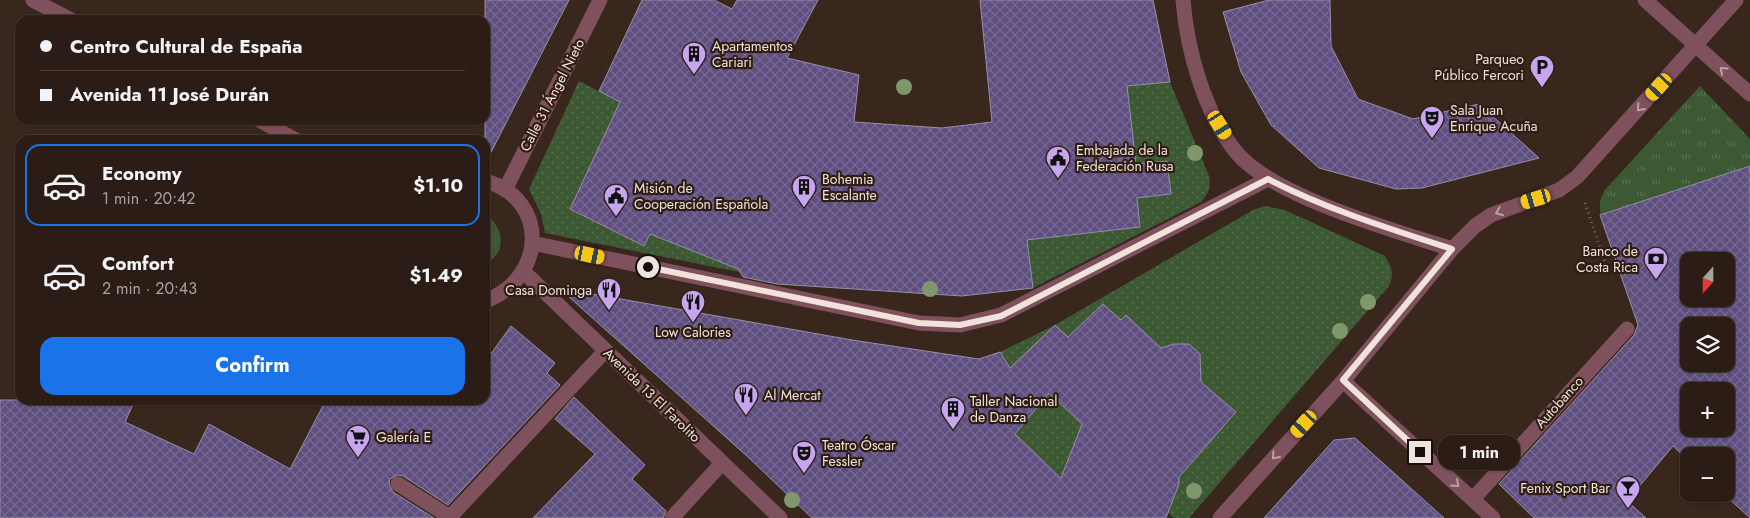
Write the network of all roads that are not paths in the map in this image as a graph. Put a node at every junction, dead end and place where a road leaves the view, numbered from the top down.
1 (33, 0) edge
2 (600, 0) edge
3 (1183, 0) edge
4 (1645, 0) edge
5 (1736, 0) edge
6 (62, 15) edge
7 (1696, 46) junction
8 (1750, 94) edge
9 (268, 125) edge
10 (287, 135) edge
11 (1268, 179) junction
12 (490, 183) edge
13 (505, 190) junction
14 (532, 243) junction
15 (1452, 249) junction
16 (524, 272) junction
17 (490, 299) edge
18 (1627, 329) dead end
19 (605, 351) junction
20 (1343, 380) junction
21 (722, 463) junction
22 (398, 484) dead end
23 (1473, 499) junction
24 (672, 518) edge
25 (780, 518) edge
26 (1220, 518) edge
27 (1493, 518) edge

1 - 6 street
2 - 13 street, Calle 31 Ángel Nieto
3 - 11 street
4 - 7 street
5 - 7 street
8 -> 7 street
7 -> 15 street
9 - 10 street
11 - 14 street
11 - 15 street
12 - 13 street
13 - 14 street
14 - 16 street
15 - 20 street
16 - 17 street
16 - 19 street, Avenida 13 El Farolito
18 - 23 street, Autobanco
19 - 21 street, Avenida 13 El Farolito
19 - 22 street
20 -> 23 street
20 -> 26 street
21 - 24 street
21 - 25 street, Avenida 13 El Farolito
23 - 27 street

